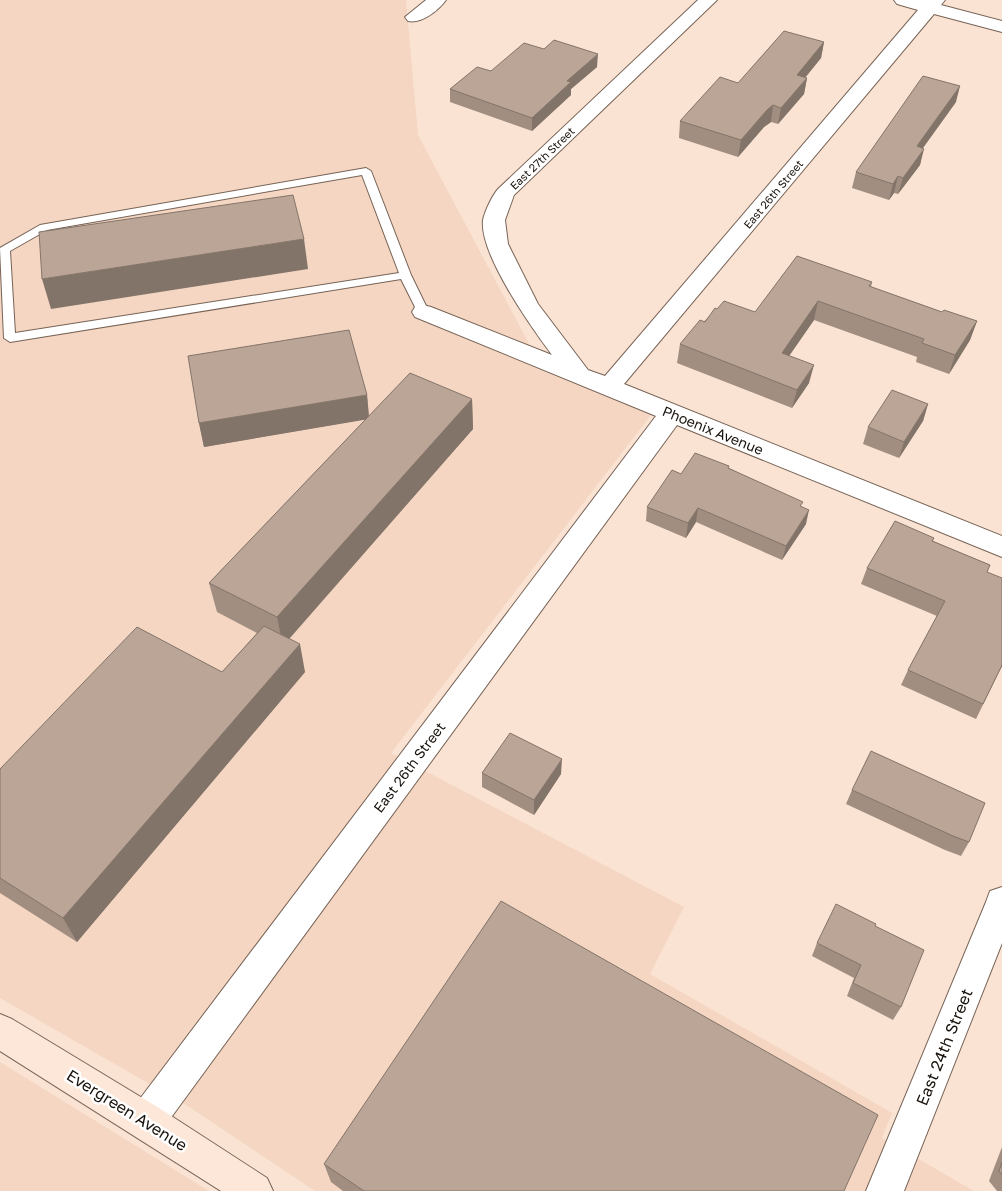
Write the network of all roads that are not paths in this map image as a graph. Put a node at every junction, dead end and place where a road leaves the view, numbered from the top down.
1 (437, 0) edge
2 (708, 0) edge
3 (904, 0) edge
4 (933, 4) edge
5 (414, 18) dead end
6 (1002, 27) edge
7 (405, 275) junction
8 (423, 312) joint
9 (579, 375) junction
10 (609, 388) junction
11 (672, 413) junction
12 (1002, 547) edge
13 (1002, 902) edge
14 (0, 1031) edge
15 (146, 1121) junction
16 (254, 1191) edge
17 (885, 1191) edge

1 - 5 street
2 - 9 street, East 27th Street
3 - 4 street
4 - 6 street
4 - 10 street, East 26th Street
7 - 7 lane
7 - 8 lane
8 - 9 street, Phoenix Avenue
9 - 10 street, Phoenix Avenue
10 - 11 street, Phoenix Avenue
11 - 12 street, Phoenix Avenue
11 - 15 street, East 26th Street
13 - 17 street, East 24th Street
14 - 15 street, Evergreen Avenue
15 - 16 street, Evergreen Avenue

